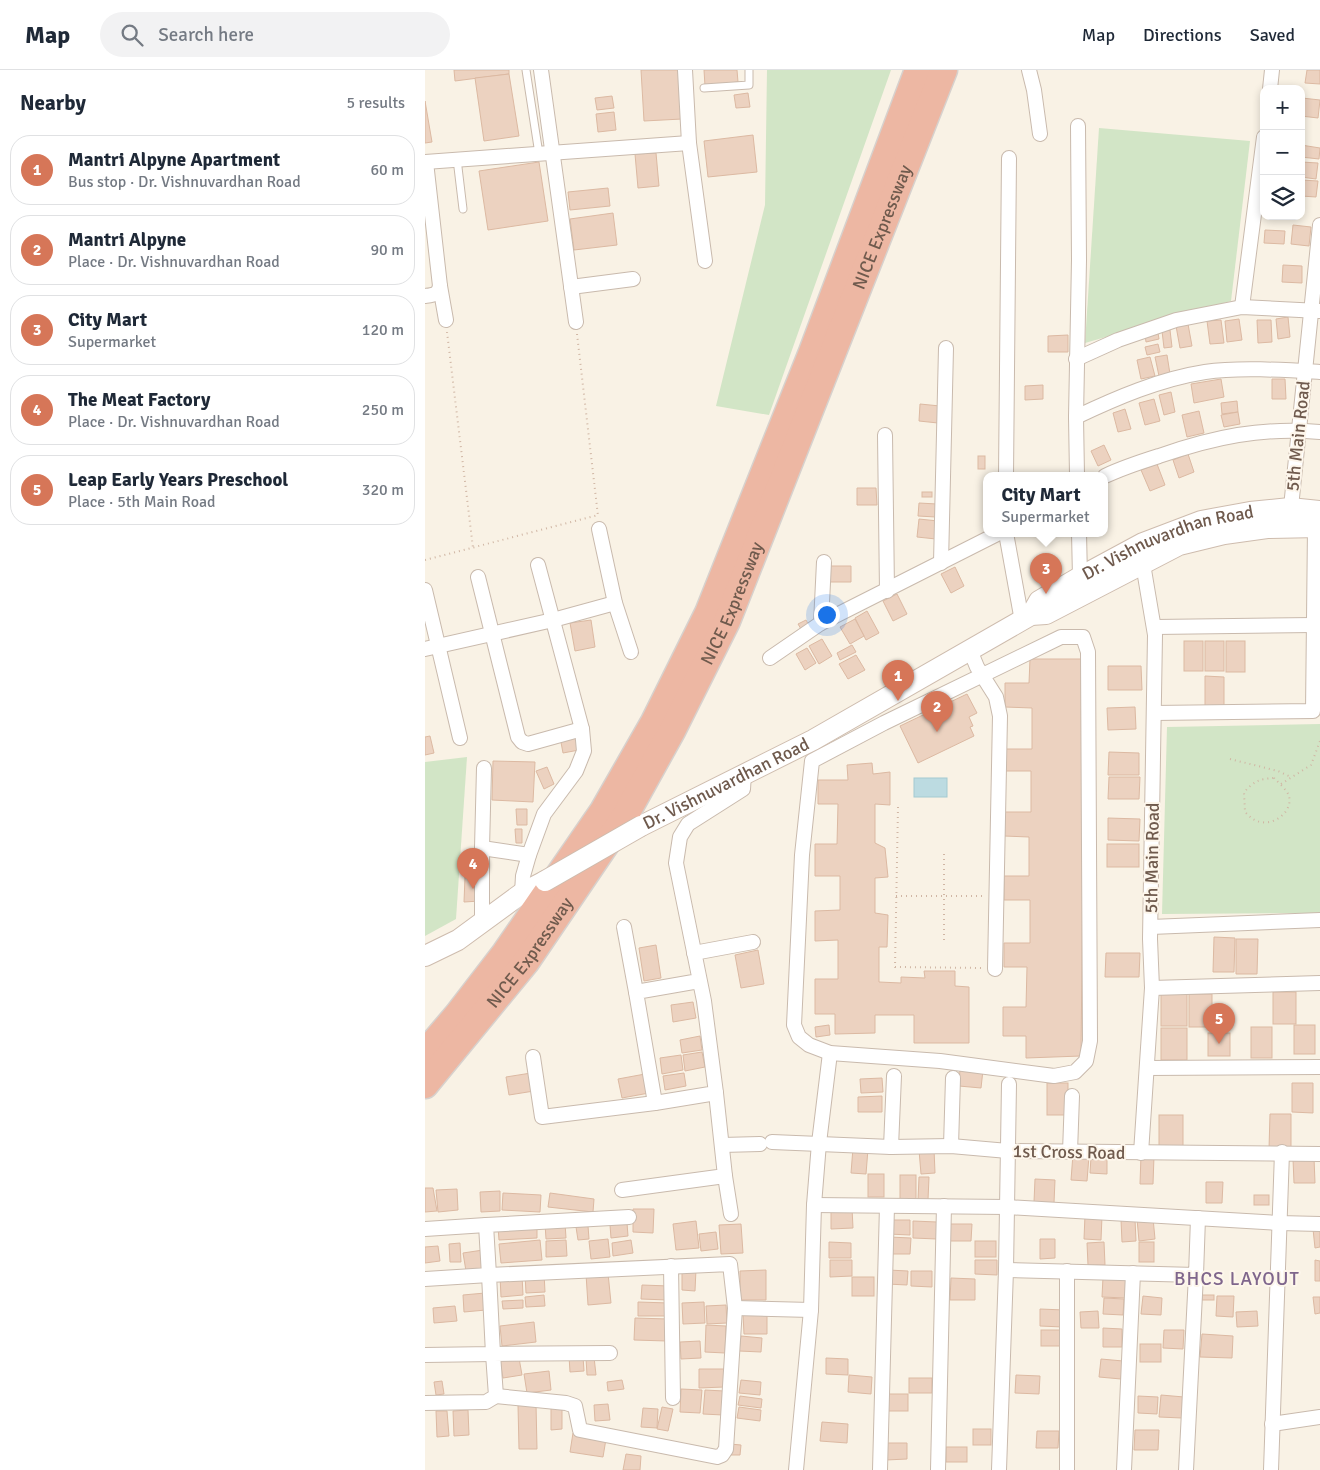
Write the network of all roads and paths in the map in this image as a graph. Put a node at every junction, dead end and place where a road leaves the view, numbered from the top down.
1 (526, 70) edge
2 (541, 70) edge
3 (685, 70) edge
4 (749, 70) edge
5 (918, 70) edge
6 (944, 70) edge
7 (1029, 70) edge
8 (1272, 70) edge
9 (1270, 85) edge
10 (704, 88) dead end
11 (1078, 126) dead end
12 (1040, 134) dead end
13 (689, 143) junction
14 (553, 153) junction
15 (539, 154) junction
16 (1009, 158) dead end
17 (457, 160) junction
18 (426, 162) edge
19 (1260, 168) edge
20 (463, 209) dead end
21 (1320, 226) edge
22 (1319, 249) edge
23 (705, 261) dead end
24 (633, 279) dead end
25 (440, 286) junction
26 (571, 286) junction
27 (425, 296) edge
28 (1242, 307) junction
29 (1316, 311) edge
30 (446, 320) joint
31 (576, 322) joint
32 (946, 348) dead end
33 (1076, 359) junction
34 (1305, 371) junction
35 (1320, 372) edge
36 (1076, 417) junction
37 (1300, 430) junction
38 (1320, 432) edge
39 (885, 435) dead end
40 (1006, 472) edge
41 (1077, 472) edge
42 (1108, 475) edge
43 (1290, 518) junction
44 (598, 522) junction
45 (1318, 522) edge
46 (991, 537) edge
47 (1007, 537) edge
48 (1079, 537) edge
49 (473, 548) junction
50 (425, 560) edge
51 (824, 562) dead end
52 (941, 563) junction
53 (1143, 564) junction
54 (538, 565) dead end
55 (478, 577) dead end
56 (1080, 577) junction
57 (425, 590) edge
58 (887, 591) junction
59 (615, 604) junction
60 (1026, 618) junction
61 (553, 620) junction
62 (821, 623) junction
63 (1313, 625) junction
64 (1155, 627) junction
65 (492, 634) junction
66 (439, 646) junction
67 (425, 649) edge
68 (970, 650) junction
69 (631, 652) dead end
70 (770, 658) dead end
71 (982, 675) junction
72 (1154, 712) junction
73 (871, 719) junction
74 (582, 729) junction
75 (460, 738) dead end
76 (1320, 741) edge
77 (1230, 759) dead end
78 (484, 768) dead end
79 (744, 774) junction
80 (1291, 778) junction
81 (1281, 784) junction
82 (898, 808) dead end
83 (482, 848) junction
84 (943, 854) dead end
85 (529, 855) junction
86 (522, 893) junction
87 (896, 896) junction
88 (943, 896) junction
89 (996, 896) junction
90 (1320, 920) edge
91 (482, 922) junction
92 (624, 927) dead end
93 (1151, 927) junction
94 (753, 942) dead end
95 (944, 942) dead end
96 (694, 953) junction
97 (425, 956) edge
98 (995, 969) joint
99 (699, 981) junction
100 (1320, 983) edge
101 (1152, 988) junction
102 (636, 992) junction
103 (425, 1053) edge
104 (830, 1054) junction
105 (533, 1057) dead end
106 (1147, 1068) junction
107 (1320, 1068) edge
108 (894, 1076) dead end
109 (953, 1078) dead end
110 (1009, 1084) dead end
111 (425, 1085) edge
112 (716, 1093) junction
113 (1072, 1096) dead end
114 (655, 1103) junction
115 (819, 1143) junction
116 (722, 1145) junction
117 (951, 1146) junction
118 (891, 1147) junction
119 (1008, 1151) junction
120 (1071, 1152) junction
121 (1282, 1152) junction
122 (1141, 1153) junction
123 (1320, 1154) edge
124 (725, 1176) junction
125 (622, 1190) dead end
126 (814, 1205) junction
127 (887, 1206) junction
128 (944, 1206) junction
129 (1007, 1207) junction
130 (731, 1214) dead end
131 (629, 1217) dead end
132 (1198, 1218) junction
133 (1279, 1223) junction
134 (1320, 1224) edge
135 (486, 1225) junction
136 (425, 1230) edge
137 (671, 1266) junction
138 (1006, 1270) junction
139 (1067, 1271) junction
140 (1133, 1273) junction
141 (489, 1275) junction
142 (1197, 1275) junction
143 (425, 1279) edge
144 (735, 1308) junction
145 (811, 1310) junction
146 (610, 1353) dead end
147 (493, 1354) junction
148 (425, 1355) edge
149 (496, 1396) junction
150 (673, 1398) dead end
151 (425, 1403) edge
152 (1320, 1417) edge
153 (1272, 1424) junction
154 (796, 1470) edge
155 (880, 1470) edge
156 (938, 1470) edge
157 (999, 1470) edge
158 (1067, 1470) edge
159 (1124, 1470) edge
160 (1186, 1470) edge
161 (1271, 1470) edge

1 - 15 lane
2 - 14 street
3 - 13 street
4 - 10 lane
5 - 103 highway, NICE Expressway
6 - 111 highway, NICE Expressway
7 - 12 street
8 - 9 street
11 - 33 street
13 - 14 street
13 - 23 street
14 - 15 street
14 - 26 street
15 - 17 street
16 - 40 street
17 - 18 street
17 - 20 lane
18 - 25 street
19 - 28 street
21 - 22 street, 5th Main Road
22 - 29 street, 5th Main Road
24 - 26 street
25 - 27 street
25 - 30 street
26 - 31 street
28 - 29 street
28 - 33 street
29 - 34 street, 5th Main Road
30 - 49 path
31 - 44 path
32 - 52 street
33 - 36 street
34 - 35 street
34 - 36 street
34 - 37 street, 5th Main Road
36 - 41 street
37 - 38 street
37 - 42 street
37 - 43 street, 5th Main Road
39 - 58 street
43 - 45 main road, Dr. Vishnuvardhan Road
43 - 53 main road, Dr. Vishnuvardhan Road
43 - 56 main road, Dr. Vishnuvardhan Road
44 - 49 path
44 - 59 street
45 - 63 street
46 - 52 street
47 - 60 street
48 - 56 street
49 - 50 path
51 - 62 street
52 - 58 street
53 - 60 main road, Dr. Vishnuvardhan Road
53 - 64 street, 5th Main Road
54 - 61 street
55 - 65 street
56 - 60 main road, Dr. Vishnuvardhan Road
57 - 66 street
58 - 62 street
59 - 61 street
59 - 69 street
60 - 68 main road, Dr. Vishnuvardhan Road
61 - 65 street
61 - 74 street
62 - 70 street
63 - 64 street
63 - 72 street
64 - 72 street, 5th Main Road
65 - 66 street
65 - 74 street
66 - 67 street
66 - 75 street
68 - 71 street
68 - 73 main road, Dr. Vishnuvardhan Road
71 - 73 street
71 - 89 street
71 - 104 street
72 - 93 street, 5th Main Road
73 - 79 main road, Dr. Vishnuvardhan Road
73 - 104 street
74 - 85 street
76 - 80 path
77 - 80 path
78 - 83 street
79 - 86 main road, Dr. Vishnuvardhan Road, bridge
79 - 96 street
80 - 81 path
81 - 81 path
82 - 87 path
83 - 85 street
83 - 91 street
84 - 88 path
85 - 86 street
86 - 91 main road, Dr. Vishnuvardhan Road
87 - 88 path
87 - 98 path
88 - 89 path
88 - 95 path
89 - 98 street
90 - 93 street
91 - 97 main road, Dr. Vishnuvardhan Road
92 - 102 street
93 - 101 street, 5th Main Road
94 - 96 street
96 - 99 street
99 - 102 street
99 - 112 street
100 - 101 street
101 - 106 street, 5th Main Road
102 - 114 street
104 - 115 street
105 - 114 street
106 - 107 street
106 - 122 street, 5th Main Road
108 - 118 street
109 - 117 street
110 - 119 street
112 - 114 street
112 - 116 street
113 - 120 street
115 - 116 street, 1st Cross Road
115 - 118 street, 1st Cross Road
115 - 126 street
116 - 124 street
117 - 118 street, 1st Cross Road
117 - 119 street, 1st Cross Road
119 - 120 street, 1st Cross Road
119 - 129 street
120 - 122 street, 1st Cross Road
121 - 122 street, 1st Cross Road
121 - 123 street, 1st Cross Road
121 - 133 street
124 - 125 street
124 - 130 street
126 - 127 street
126 - 145 street
127 - 128 street
127 - 155 street
128 - 129 street
128 - 156 street
129 - 132 street
129 - 138 street
131 - 135 street
132 - 133 street
132 - 142 street
133 - 134 street
133 - 153 street
135 - 136 street
135 - 141 street
137 - 141 street
137 - 144 street
137 - 150 street
138 - 139 street
138 - 157 street
139 - 140 street
139 - 158 street
140 - 142 street
140 - 159 street
141 - 143 street
141 - 147 street
142 - 160 street
144 - 145 street
144 - 149 street
145 - 154 street
146 - 147 street
147 - 148 street
147 - 149 street
149 - 151 street
152 - 153 street
153 - 161 street

